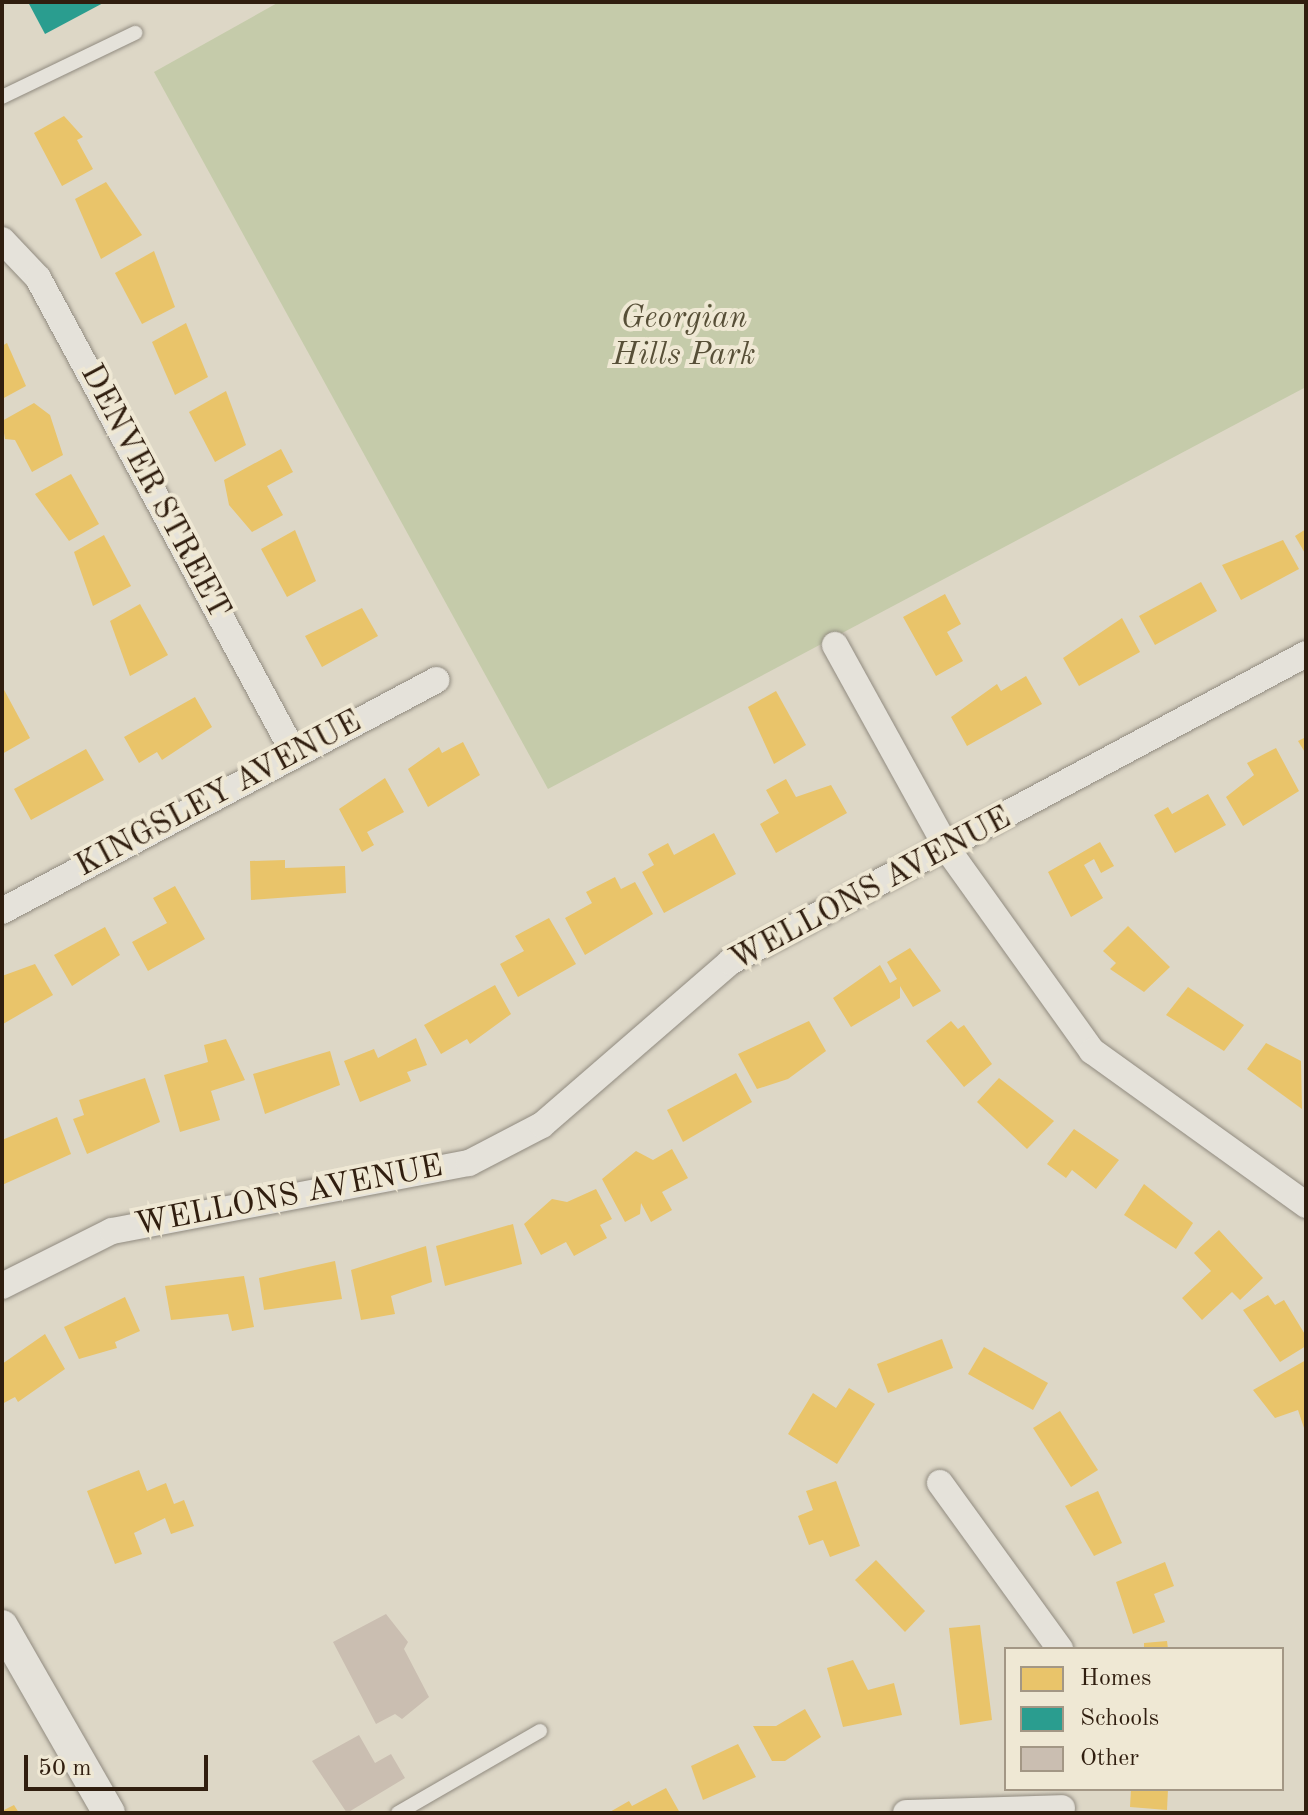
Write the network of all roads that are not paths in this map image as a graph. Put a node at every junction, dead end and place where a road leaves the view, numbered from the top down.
1 (135, 33) dead end
2 (2, 97) edge
3 (2, 240) edge
4 (835, 645) dead end
5 (1306, 654) edge
6 (436, 680) dead end
7 (294, 753) junction
8 (948, 850) junction
9 (5, 903) edge
10 (1306, 1205) edge
11 (2, 1286) edge
12 (940, 1483) dead end
13 (2, 1626) edge
14 (1059, 1647) edge
15 (540, 1731) dead end
16 (1063, 1803) edge
17 (109, 1813) edge
18 (398, 1813) edge
19 (906, 1813) edge

1 - 2 lane
3 - 7 street, DENVER STREET
4 - 8 street
5 - 8 street, WELLONS AVENUE
6 - 7 street, KINGSLEY AVENUE
7 - 9 street, KINGSLEY AVENUE
8 - 10 street
8 - 11 street, WELLONS AVENUE
12 - 14 street
13 - 17 street
15 - 18 lane
16 - 19 street

